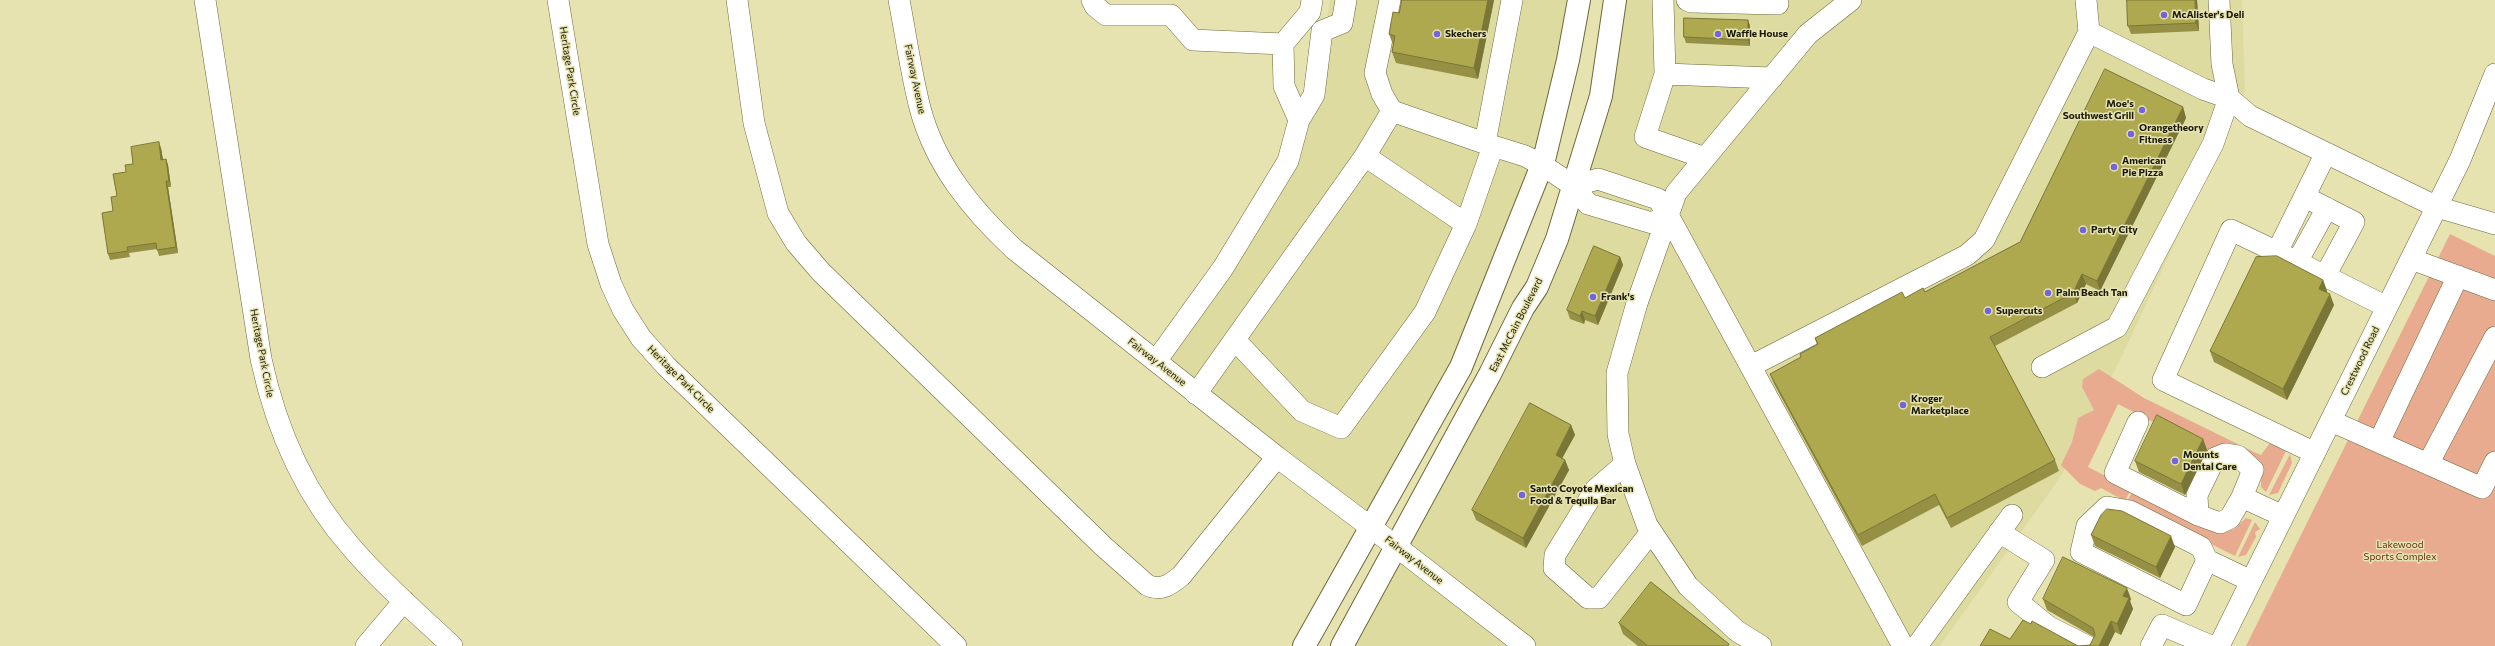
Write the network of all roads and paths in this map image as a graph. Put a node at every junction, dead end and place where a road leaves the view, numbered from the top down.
1 (206, 0) edge
2 (558, 0) edge
3 (737, 0) edge
4 (899, 0) edge
5 (1092, 0) edge
6 (1312, 0) edge
7 (1346, 0) edge
8 (1390, 0) edge
9 (1512, 0) edge
10 (1578, 0) edge
11 (1615, 0) edge
12 (1663, 0) edge
13 (1687, 0) edge
14 (1851, 0) edge
15 (2086, 0) edge
16 (2219, 0) edge
17 (1778, 4) dead end
18 (2089, 32) junction
19 (1283, 44) junction
20 (1665, 74) junction
21 (2495, 74) edge
22 (1772, 78) junction
23 (2229, 98) junction
24 (1392, 111) junction
25 (1299, 120) junction
26 (1489, 145) junction
27 (2326, 153) junction
28 (1365, 156) junction
29 (1705, 158) junction
30 (1542, 165) junction
31 (1574, 186) junction
32 (2305, 197) junction
33 (2437, 207) junction
34 (2327, 208) junction
35 (1668, 215) junction
36 (1466, 224) junction
37 (2495, 224) edge
38 (2277, 252) junction
39 (2411, 259) junction
40 (2297, 262) junction
41 (2325, 276) junction
42 (2458, 276) junction
43 (2495, 290) edge
44 (2387, 307) junction
45 (2495, 337) edge
46 (1235, 340) junction
47 (1156, 361) junction
48 (1751, 366) junction
49 (2042, 367) dead end
50 (1196, 394) junction
51 (2331, 420) junction
52 (2138, 422) dead end
53 (2379, 442) junction
54 (2315, 453) junction
55 (1277, 457) junction
56 (2495, 462) edge
57 (1625, 464) junction
58 (2428, 464) junction
59 (2242, 497) junction
60 (2198, 514) junction
61 (2012, 515) dead end
62 (2283, 516) junction
63 (1371, 527) junction
64 (1652, 532) junction
65 (1999, 532) junction
66 (1397, 546) junction
67 (2207, 560) junction
68 (2251, 581) junction
69 (404, 601) junction
70 (366, 646) edge
71 (452, 646) edge
72 (956, 646) edge
73 (1304, 646) edge
74 (1342, 646) edge
75 (1525, 646) edge
76 (1761, 646) edge
77 (1903, 646) edge
78 (1917, 646) edge
79 (2087, 646) edge
80 (2151, 646) edge
81 (2211, 646) edge
82 (2219, 646) edge

1 - 69 street, Heritage Park Circle
2 - 72 street, Heritage Park Circle
3 - 55 street
4 - 47 street, Fairway Avenue
5 - 19 street
6 - 19 street
7 - 25 street
8 - 24 street
9 - 26 street
10 - 30 main road
11 - 31 main road, East McCain Boulevard
12 - 20 street
13 - 17 street
14 - 22 street
15 - 18 street
16 - 23 street
18 - 23 street
18 - 48 street
19 - 25 street
20 - 22 street
20 - 29 street
21 - 33 street, Crestwood Road
22 - 29 street
23 - 27 street
23 - 49 street
24 - 26 street
24 - 28 street
25 - 47 street
26 - 30 street
26 - 36 street
27 - 32 street
27 - 33 street
28 - 36 street
28 - 46 street
29 - 35 street
30 - 31 street
30 - 63 main road
31 - 35 street
31 - 66 main road, East McCain Boulevard
32 - 34 street
32 - 38 street
33 - 37 street
33 - 39 street, Crestwood Road
34 - 40 street
34 - 41 street
35 - 48 street
35 - 57 street
36 - 46 street
38 - 40 street
38 - 54 street
39 - 42 street
39 - 44 street, Crestwood Road
40 - 41 street
41 - 44 street
42 - 43 street
42 - 53 street
44 - 51 street, Crestwood Road
45 - 58 street
46 - 50 street
47 - 50 street, Fairway Avenue
48 - 77 street
50 - 55 street, Fairway Avenue
51 - 53 street
51 - 54 street, Crestwood Road
52 - 60 street
53 - 58 street
54 - 62 street, Crestwood Road
55 - 63 street, Fairway Avenue
56 - 58 street
57 - 64 street
57 - 64 street
59 - 60 street
59 - 60 street
59 - 62 street
61 - 65 street
62 - 68 street, Crestwood Road
63 - 66 street, Fairway Avenue
63 - 73 main road
64 - 76 street
65 - 78 street
65 - 79 street
66 - 74 main road, East McCain Boulevard
66 - 75 street, Fairway Avenue
67 - 67 street
67 - 68 street
68 - 82 street, Crestwood Road
69 - 70 street
69 - 71 street, Heritage Park Circle
80 - 81 street

